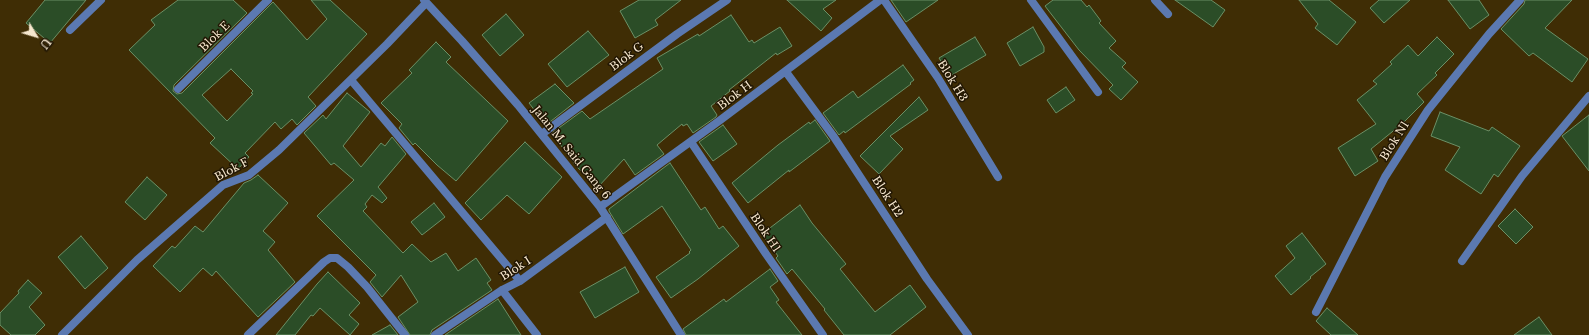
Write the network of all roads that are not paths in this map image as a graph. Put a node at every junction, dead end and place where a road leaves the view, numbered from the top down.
1 (101, 0) edge
2 (268, 0) edge
3 (727, 0) edge
4 (880, 0) edge
5 (884, 0) edge
6 (1031, 0) edge
7 (1155, 0) edge
8 (1520, 0) edge
9 (425, 1) edge
10 (1168, 14) dead end
11 (70, 30) dead end
12 (786, 72) junction
13 (351, 80) junction
14 (178, 88) dead end
15 (1098, 92) dead end
16 (1589, 96) edge
17 (542, 134) junction
18 (691, 142) junction
19 (998, 177) dead end
20 (600, 207) junction
21 (607, 217) junction
22 (1462, 261) dead end
23 (520, 281) junction
24 (502, 290) junction
25 (1316, 312) dead end
26 (62, 335) edge
27 (248, 335) edge
28 (405, 335) edge
29 (435, 335) edge
30 (537, 335) edge
31 (681, 335) edge
32 (823, 335) edge
33 (968, 335) edge

1 - 11 street
2 - 14 street, Blok E
3 - 17 street, Blok G
4 - 12 street, Blok H
5 - 19 street, Blok H3
6 - 15 street
7 - 10 street
8 - 25 street, Blok N1
9 - 13 street, Blok F
9 - 17 street, Jalan M. Said Gang 6
12 - 18 street, Blok H
12 - 33 street, Blok H2
13 - 23 street
13 - 26 street, Blok F
16 - 22 street
17 - 20 street, Jalan M. Said Gang 6
18 - 20 street, Blok H
18 - 32 street, Blok H1
20 - 21 street, Jalan M. Said Gang 6
21 - 23 street, Blok I
21 - 31 street, Jalan M. Said Gang 6
23 - 24 street, Blok I
24 - 29 street, Blok I
24 - 30 street
27 - 28 street

